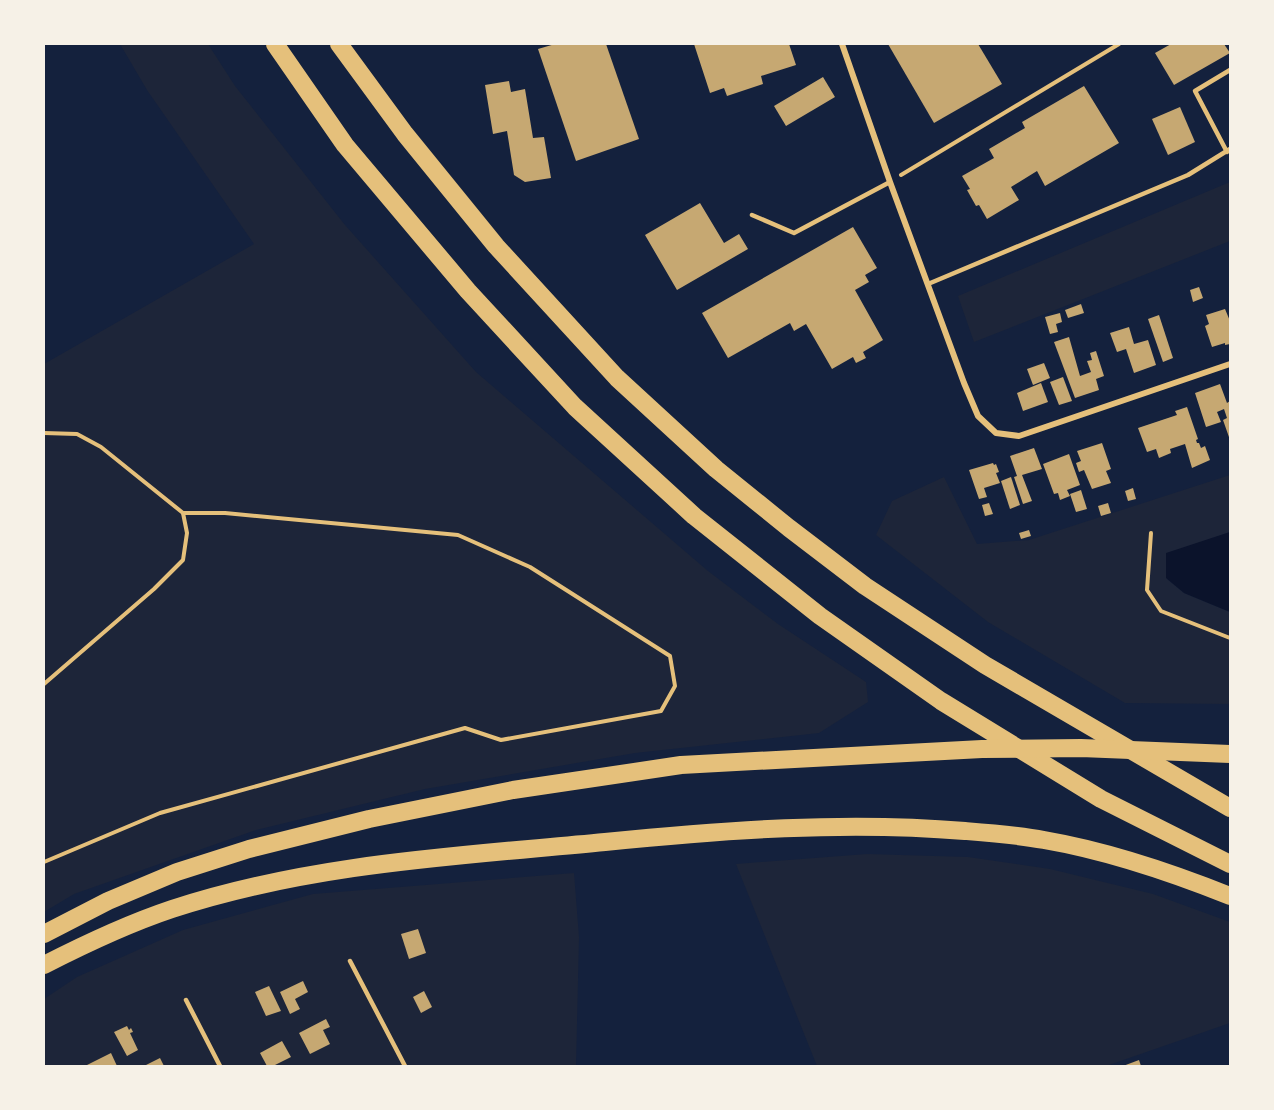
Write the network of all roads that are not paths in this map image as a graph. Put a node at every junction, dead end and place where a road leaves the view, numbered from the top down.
1 (339, 44) edge
2 (842, 44) edge
3 (278, 48) edge
4 (1230, 70) edge
5 (1228, 151) edge
6 (890, 182) junction
7 (752, 215) dead end
8 (928, 284) junction
9 (1230, 364) edge
10 (1230, 754) edge
11 (1230, 808) edge
12 (1230, 864) edge
13 (1230, 896) edge
14 (44, 934) edge
15 (350, 961) dead end
16 (44, 965) edge
17 (186, 1000) dead end
18 (220, 1066) edge
19 (405, 1066) edge

1 - 11 highway
2 - 6 street
3 - 12 highway
4 - 5 lane
5 - 8 lane
6 - 7 lane
6 - 8 street
8 - 9 street
10 - 14 highway
13 - 16 highway
15 - 19 lane
17 - 18 lane

